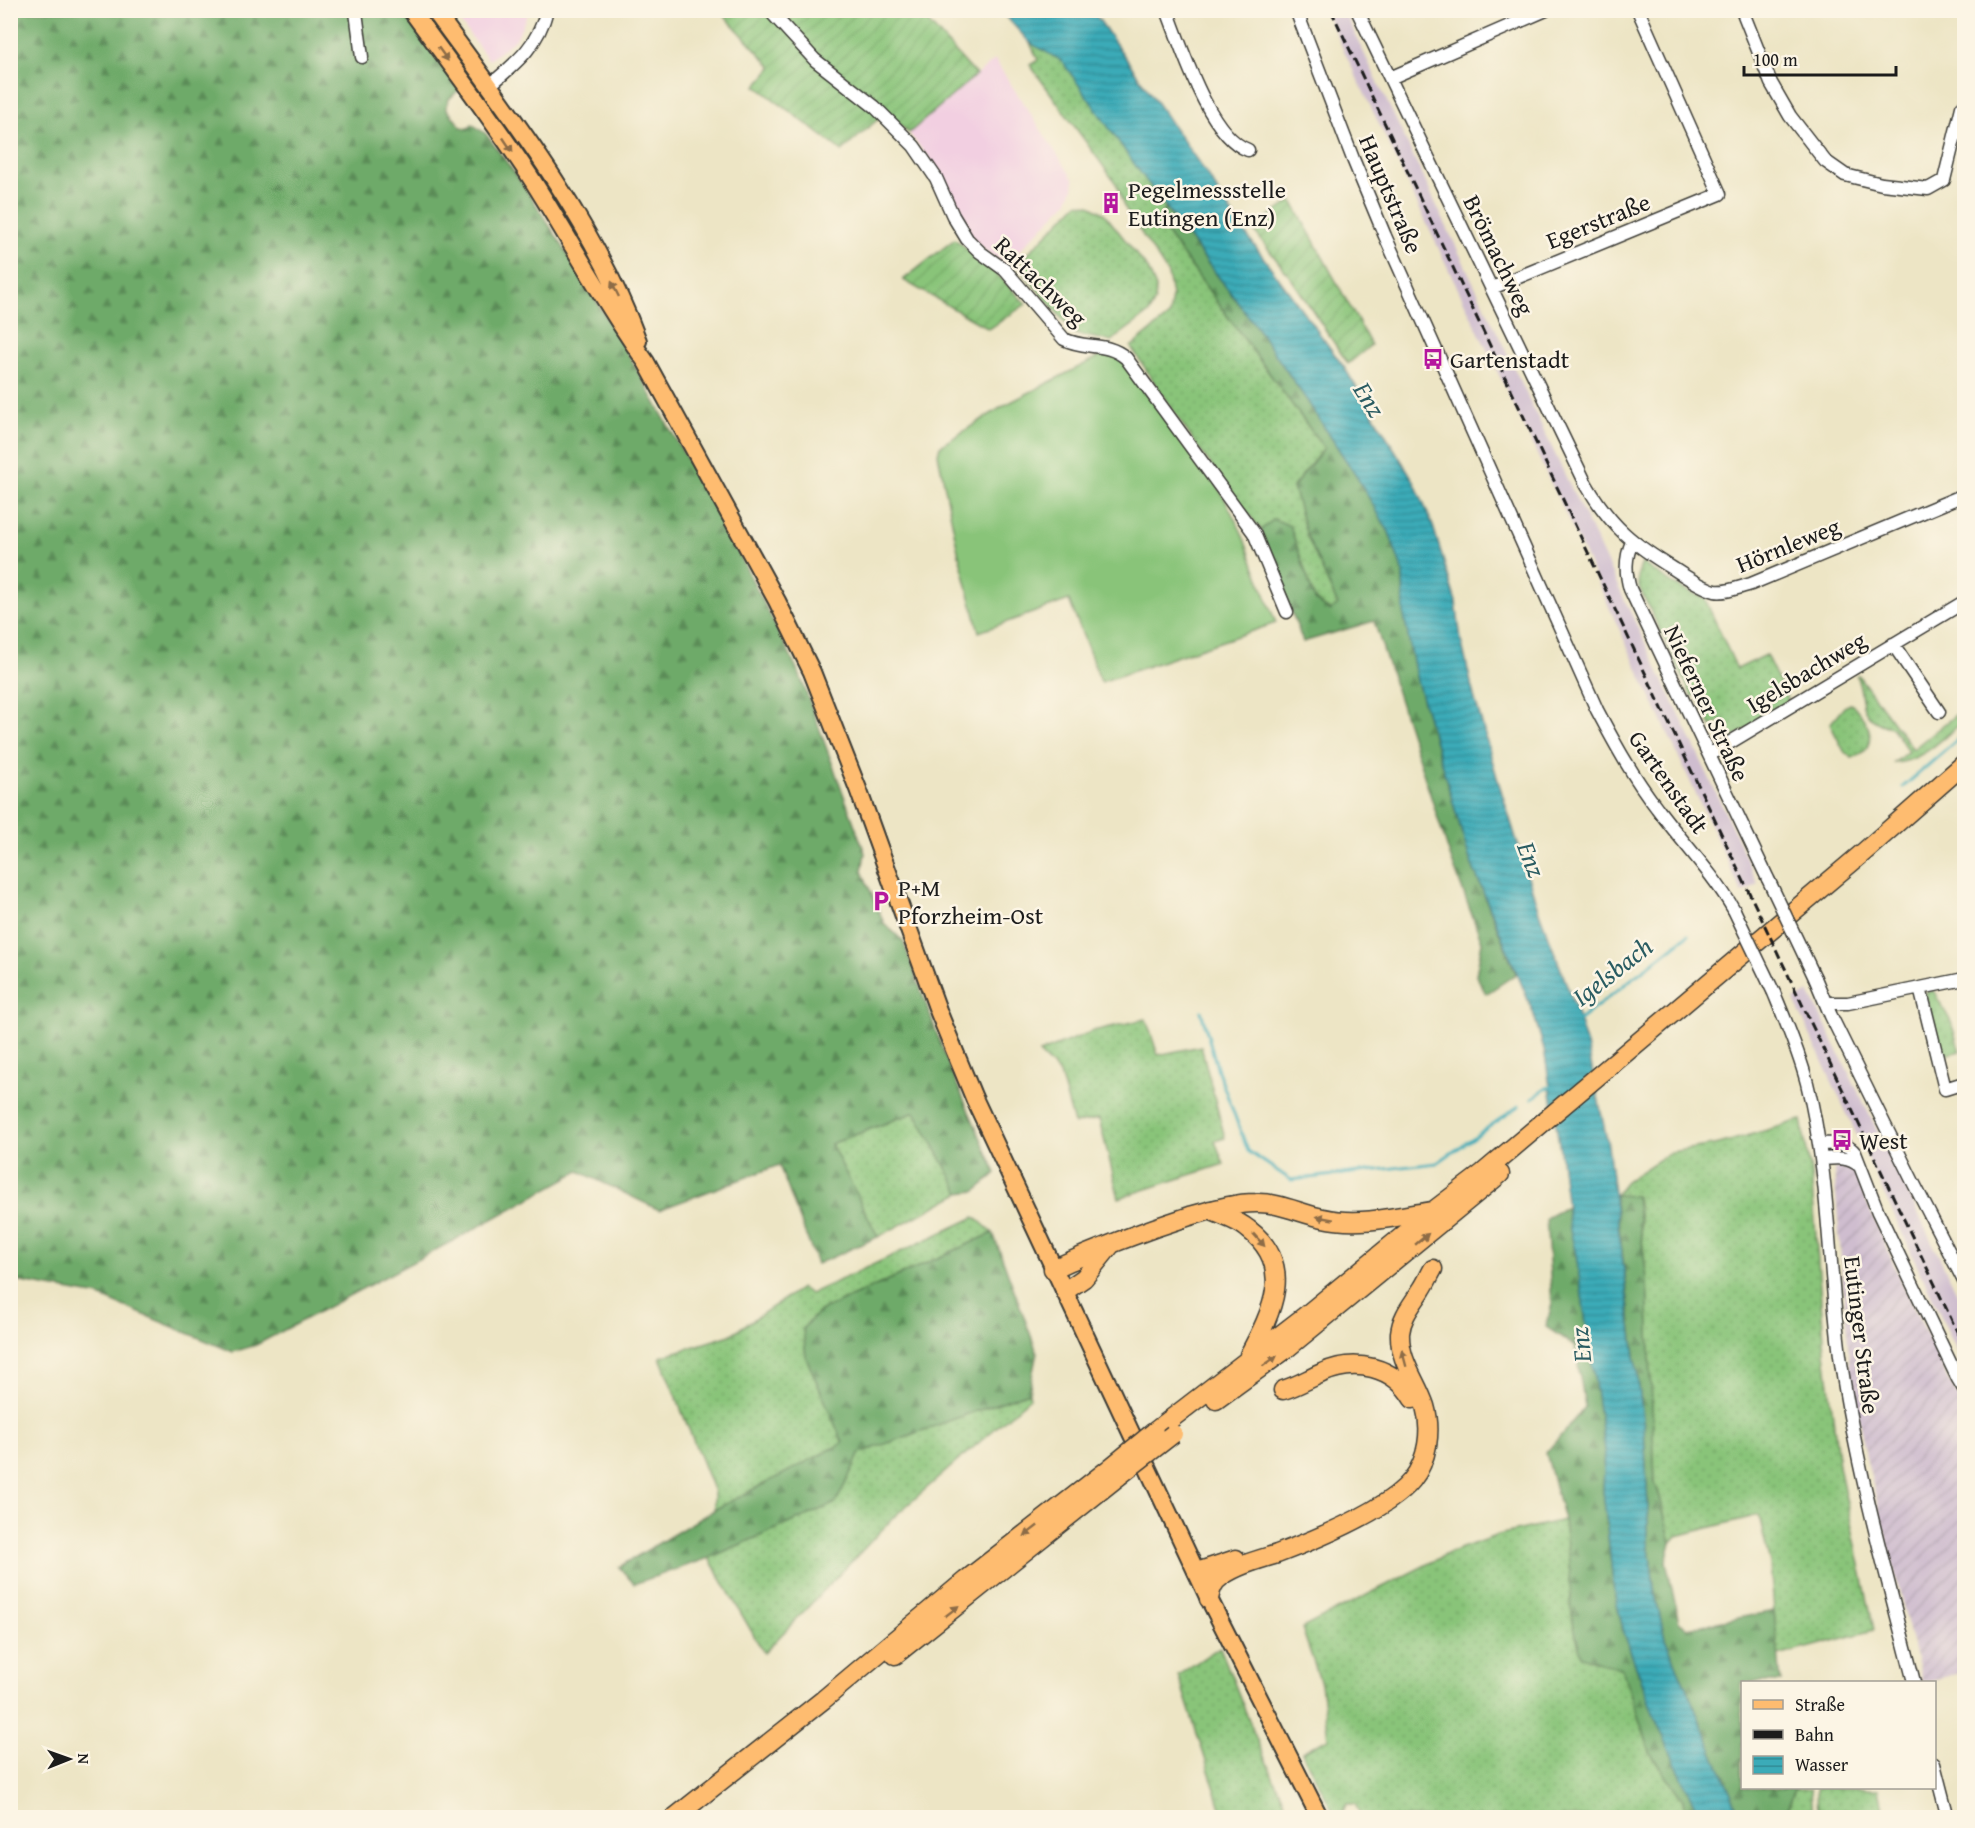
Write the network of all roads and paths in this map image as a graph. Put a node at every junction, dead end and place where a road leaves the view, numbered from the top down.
1 (411, 10) edge
2 (434, 10) edge
3 (547, 10) edge
4 (769, 10) edge
5 (1167, 10) edge
6 (1296, 10) edge
7 (1357, 10) edge
8 (1546, 10) edge
9 (1638, 10) edge
10 (1742, 10) edge
11 (356, 12) edge
12 (362, 57) dead end
13 (509, 68) junction
14 (1390, 78) junction
15 (489, 86) junction
16 (475, 97) junction
17 (1965, 105) edge
18 (511, 117) junction
19 (1248, 150) dead end
20 (1492, 288) junction
21 (646, 362) junction
22 (1453, 392) joint
23 (1965, 495) edge
24 (1632, 542) junction
25 (1965, 602) edge
26 (1287, 612) dead end
27 (1893, 644) junction
28 (1939, 712) dead end
29 (1709, 755) junction
30 (1965, 764) edge
31 (1965, 778) edge
32 (1965, 979) edge
33 (1920, 988) junction
34 (1774, 993) joint
35 (1827, 1003) junction
36 (1615, 1069) junction
37 (1965, 1083) edge
38 (1819, 1144) junction
39 (1821, 1159) junction
40 (1860, 1166) junction
41 (1487, 1177) junction
42 (1210, 1210) junction
43 (1433, 1211) junction
44 (1114, 1242) junction
45 (1053, 1269) junction
46 (1433, 1269) dead end
47 (1965, 1281) edge
48 (1068, 1297) junction
49 (1246, 1361) junction
50 (1965, 1389) edge
51 (1283, 1390) dead end
52 (1114, 1472) junction
53 (1197, 1572) junction
54 (1209, 1599) junction
55 (1914, 1681) edge
56 (1936, 1768) edge
57 (1309, 1796) junction
58 (674, 1818) edge
59 (693, 1818) edge
60 (1313, 1818) edge
61 (1320, 1818) edge
62 (1948, 1818) edge

1 -> 16 main road
2 - 15 main road
3 - 13 street
4 - 26 street, Rattachweg
5 - 19 street
6 - 22 street, Hauptstraße
7 - 14 street, Brömachweg
8 - 14 street
9 - 20 street, Egerstraße
10 - 17 street
11 - 12 street
13 - 15 street
13 - 18 street
14 - 20 street, Brömachweg
15 - 16 main road
15 - 18 main road
16 -> 21 main road
21 -> 18 main road
20 - 24 street, Brömachweg
21 - 45 main road
22 - 34 street, Gartenstadt, bridge
23 - 24 street, Hörnleweg
24 - 29 street, Nieferner Straße
25 - 27 street, Igelsbachweg
27 - 28 street, Igelsbachweg
27 - 29 street, Igelsbachweg
29 - 35 street, Nieferner Straße, bridge
30 - 36 highway
31 - 36 highway
32 - 33 street
33 - 35 street
33 - 37 street
34 - 38 street, Eutinger Straße
35 - 47 street, Nieferner Straße
36 - 41 highway
38 - 39 street, Eutinger Straße
38 - 40 street
39 - 40 street
39 - 55 street, Eutinger Straße
40 - 50 street
41 - 43 highway
52 -> 41 highway, bridge
43 -> 42 highway
42 - 44 highway
42 -> 49 highway
43 - 49 highway
44 - 45 highway
44 - 48 highway
45 - 48 main road
54 -> 46 highway
48 - 53 main road
49 - 52 highway, bridge
51 - 53 highway
52 -> 58 highway
59 -> 52 highway
53 - 54 main road
54 - 57 main road
56 - 62 street
57 - 60 street
57 - 61 main road

